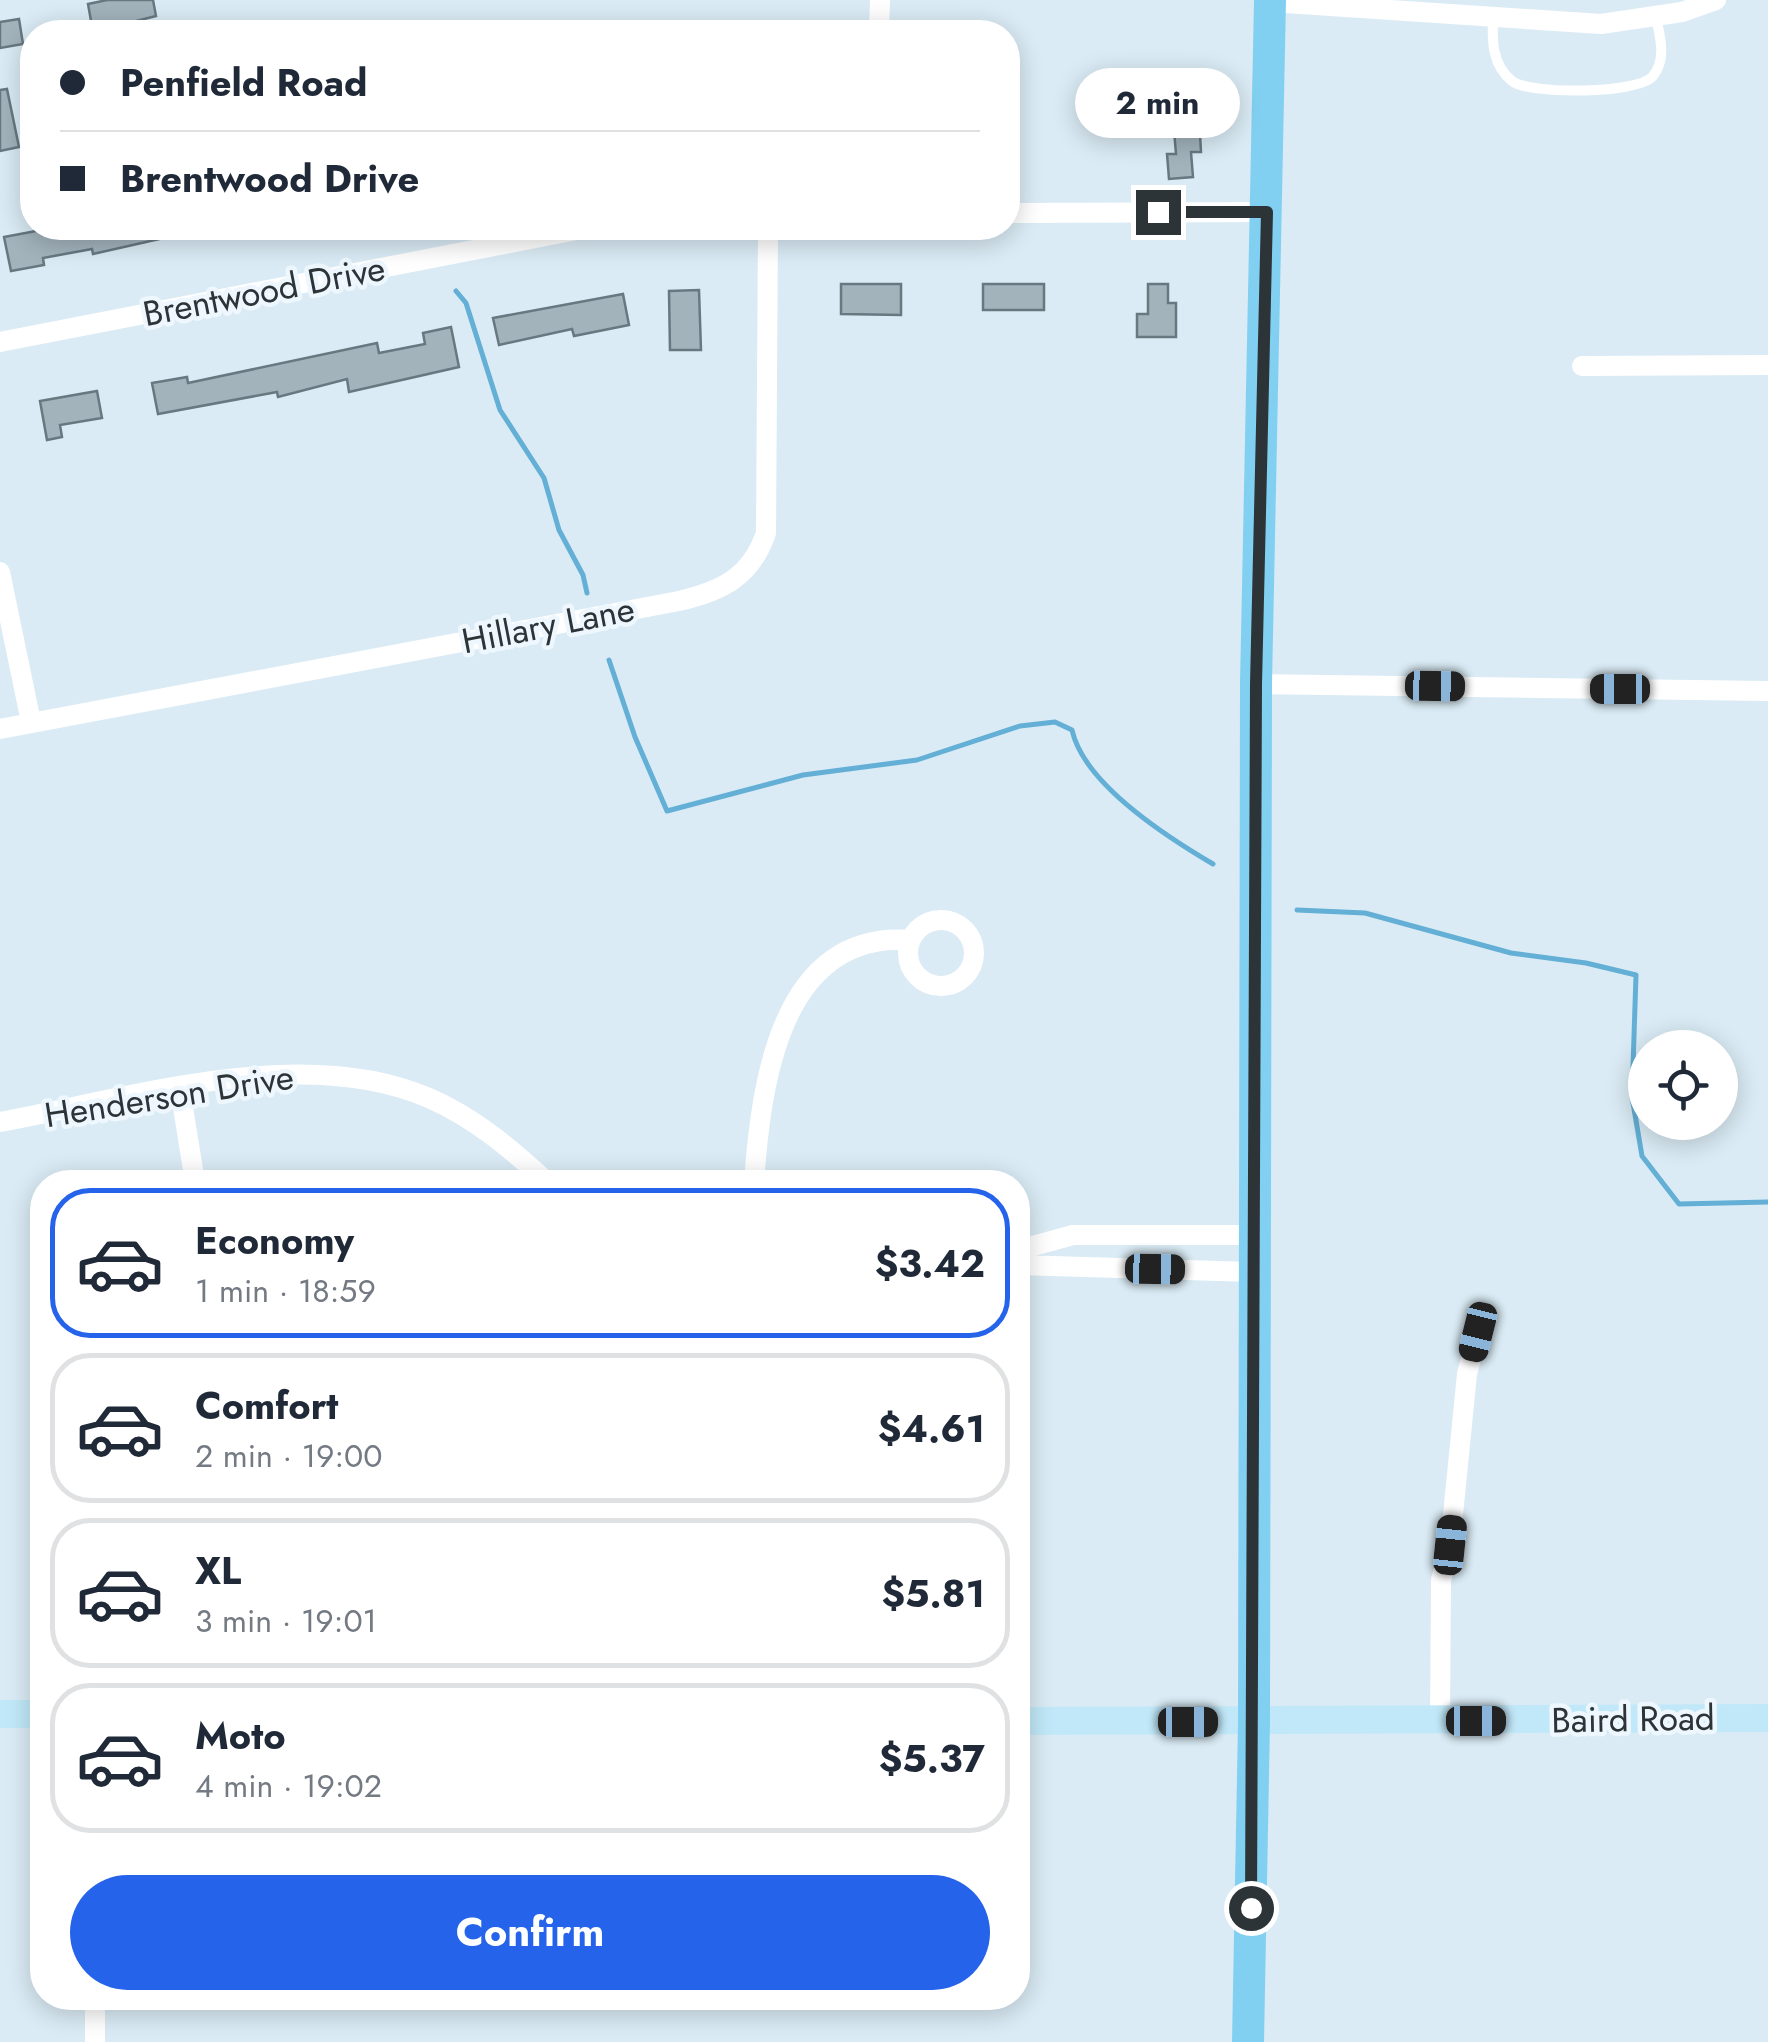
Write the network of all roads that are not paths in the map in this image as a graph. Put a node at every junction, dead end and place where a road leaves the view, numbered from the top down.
1 (1716, 0) edge
2 (1270, 1) edge
3 (1414, 6) edge
4 (1493, 17) junction
5 (1656, 17) junction
6 (1020, 212) edge
7 (1267, 212) junction
8 (525, 240) edge
9 (768, 240) edge
10 (0, 342) edge
11 (1768, 365) edge
12 (1582, 366) dead end
13 (0, 572) edge
14 (1256, 684) junction
15 (1768, 691) edge
16 (31, 722) junction
17 (0, 728) edge
18 (910, 940) dead end
19 (180, 1089) junction
20 (0, 1122) edge
21 (193, 1170) edge
22 (533, 1170) edge
23 (755, 1170) edge
24 (1254, 1234) junction
25 (1030, 1247) edge
26 (1030, 1265) edge
27 (1254, 1272) junction
28 (1478, 1332) dead end
29 (0, 1714) edge
30 (30, 1714) edge
31 (1768, 1718) edge
32 (1030, 1721) edge
33 (1440, 1721) junction
34 (1254, 1723) junction
35 (95, 2010) edge
36 (95, 2042) edge
37 (1248, 2042) edge

1 - 5 street
2 - 3 street
2 - 7 main road
3 - 4 street
4 - 5 street
4 - 5 lane
6 - 7 street
7 - 14 main road
8 - 10 street, Brentwood Drive
9 - 16 street, Hillary Lane
11 - 12 street
13 - 16 street
14 - 15 street
14 - 24 main road
16 - 17 street, Hillary Lane
18 - 23 street
19 - 20 street, Henderson Drive
19 - 21 street
19 - 22 street, Henderson Drive
24 - 25 street
24 - 27 main road
26 - 27 street
27 - 34 main road
28 - 33 street
29 - 30 street
31 - 33 street, Baird Road
32 - 34 street, Baird Road
33 - 34 street, Baird Road
34 - 37 main road
35 - 36 street

